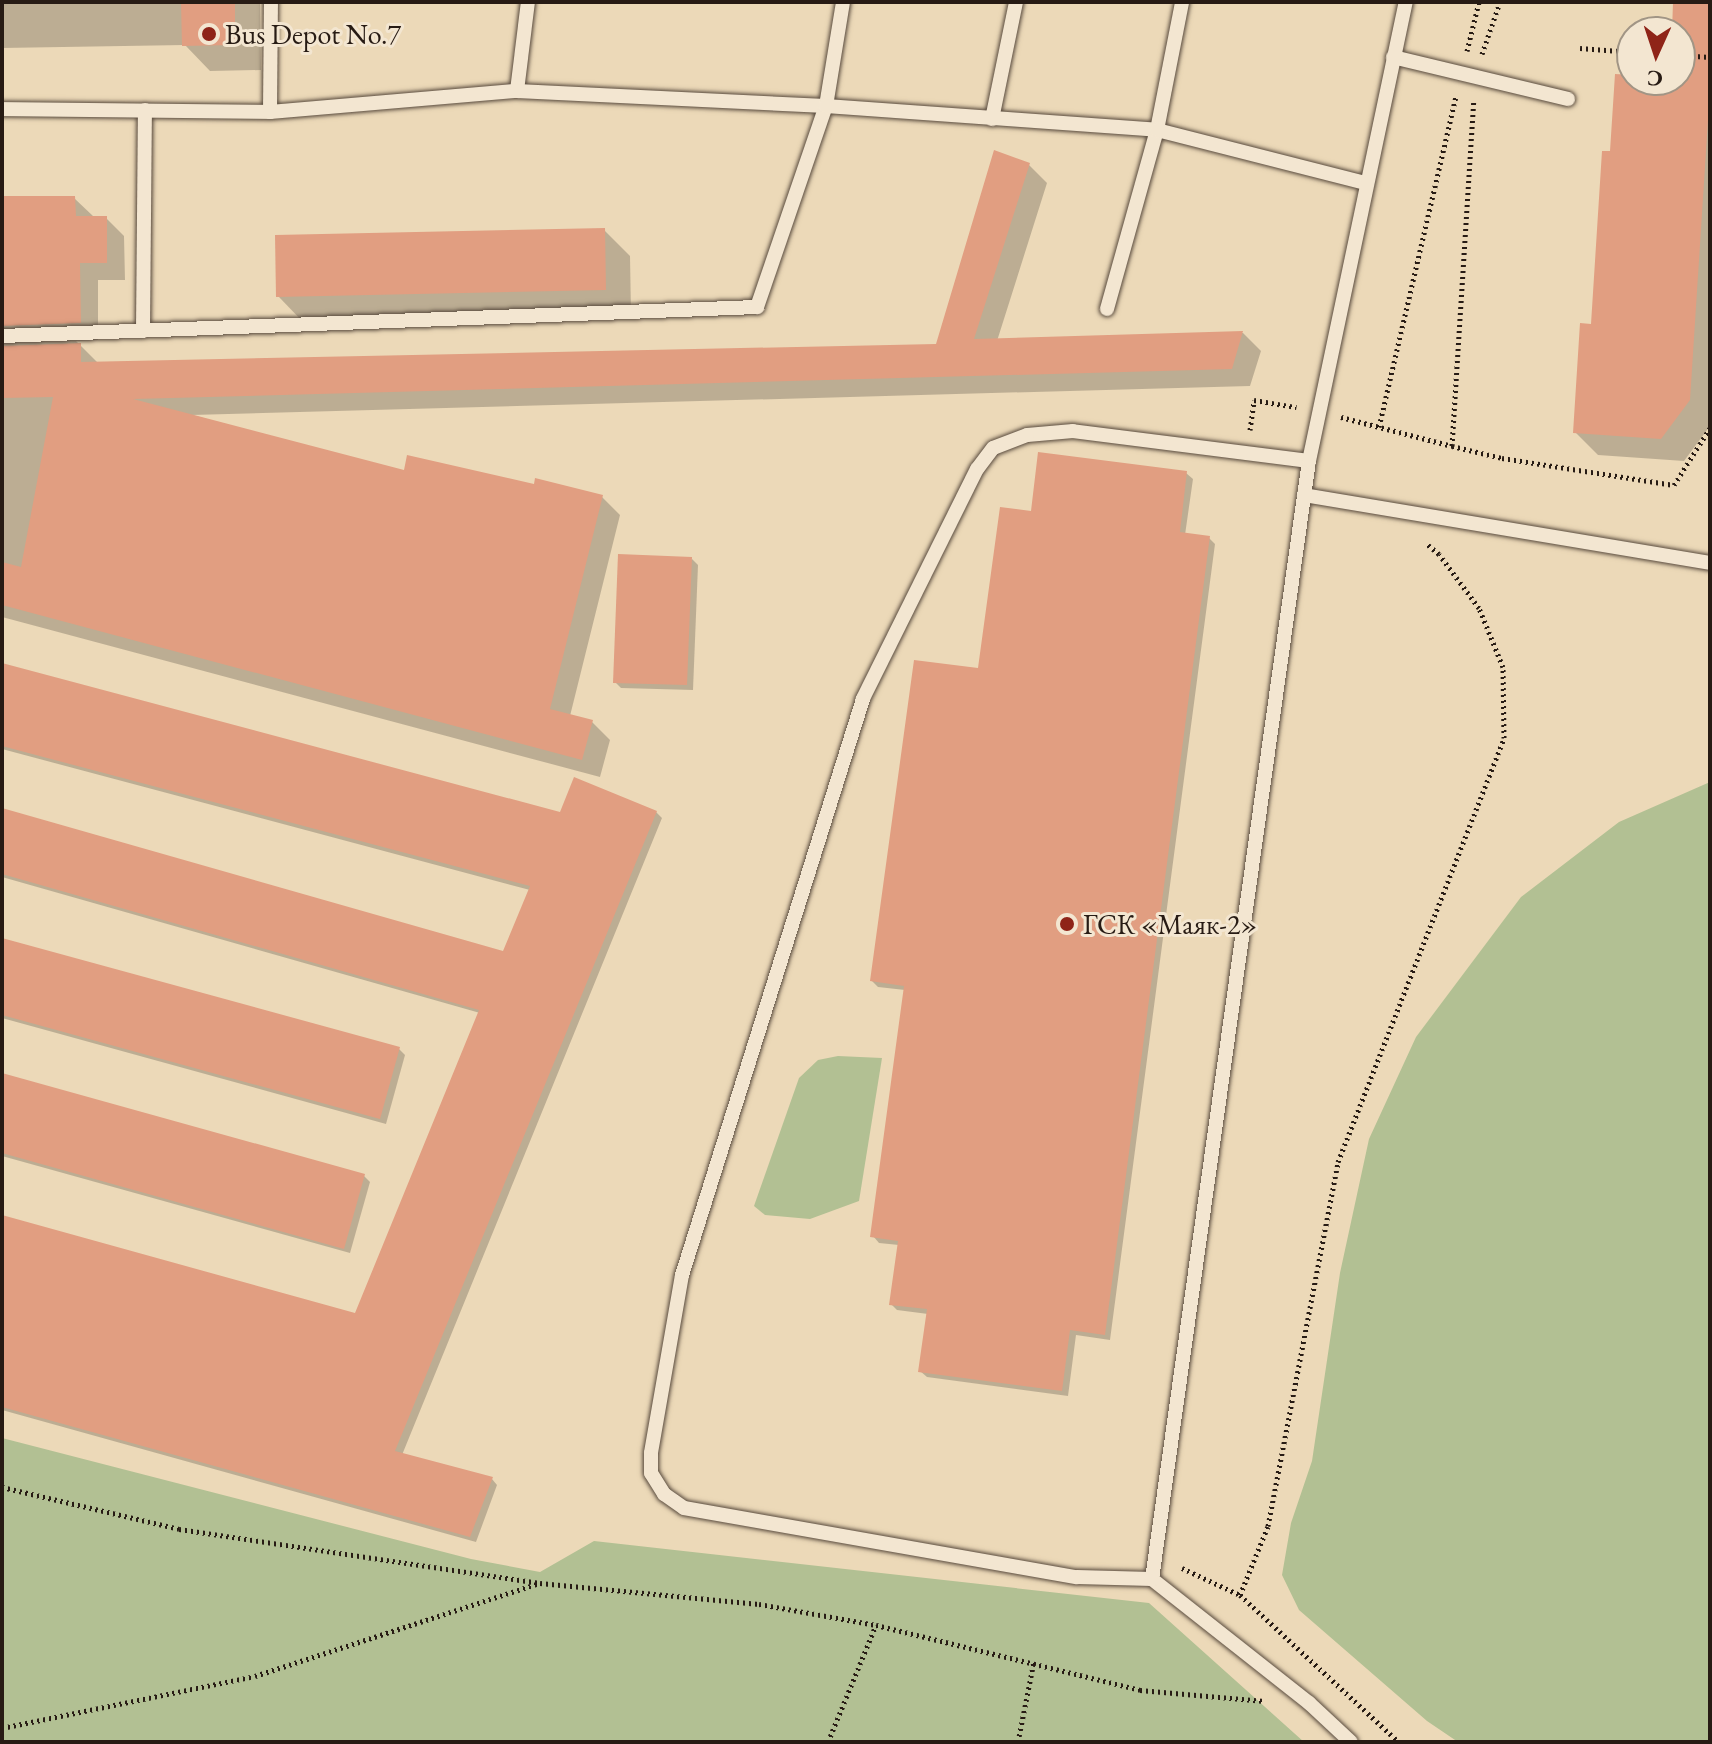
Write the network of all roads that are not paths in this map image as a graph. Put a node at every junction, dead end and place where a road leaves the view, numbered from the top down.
1 (271, 2) edge
2 (528, 2) edge
3 (843, 2) edge
4 (1016, 2) edge
5 (1182, 2) edge
6 (1406, 2) edge
7 (1393, 57) junction
8 (517, 91) junction
9 (1568, 99) dead end
10 (826, 106) junction
11 (2, 109) edge
12 (145, 110) junction
13 (270, 112) junction
14 (992, 119) junction
15 (1157, 130) junction
16 (1365, 183) junction
17 (1107, 309) dead end
18 (143, 331) junction
19 (2, 336) edge
20 (1309, 461) junction
21 (1304, 495) junction
22 (1710, 563) edge
23 (1152, 1579) junction
24 (1351, 1742) edge

1 - 13 lane
2 - 8 lane
3 - 10 lane
4 - 14 lane
5 - 15 lane
6 - 7 lane
7 - 9 lane
7 - 16 lane
8 - 10 lane
8 - 13 lane
10 - 14 lane
10 - 18 lane
11 - 12 lane
12 - 13 lane
12 - 18 lane
14 - 15 lane
15 - 16 lane
15 - 17 lane
16 - 20 lane
18 - 19 lane
20 - 21 lane
20 - 23 lane
21 - 22 lane
21 - 23 lane
23 - 24 lane

